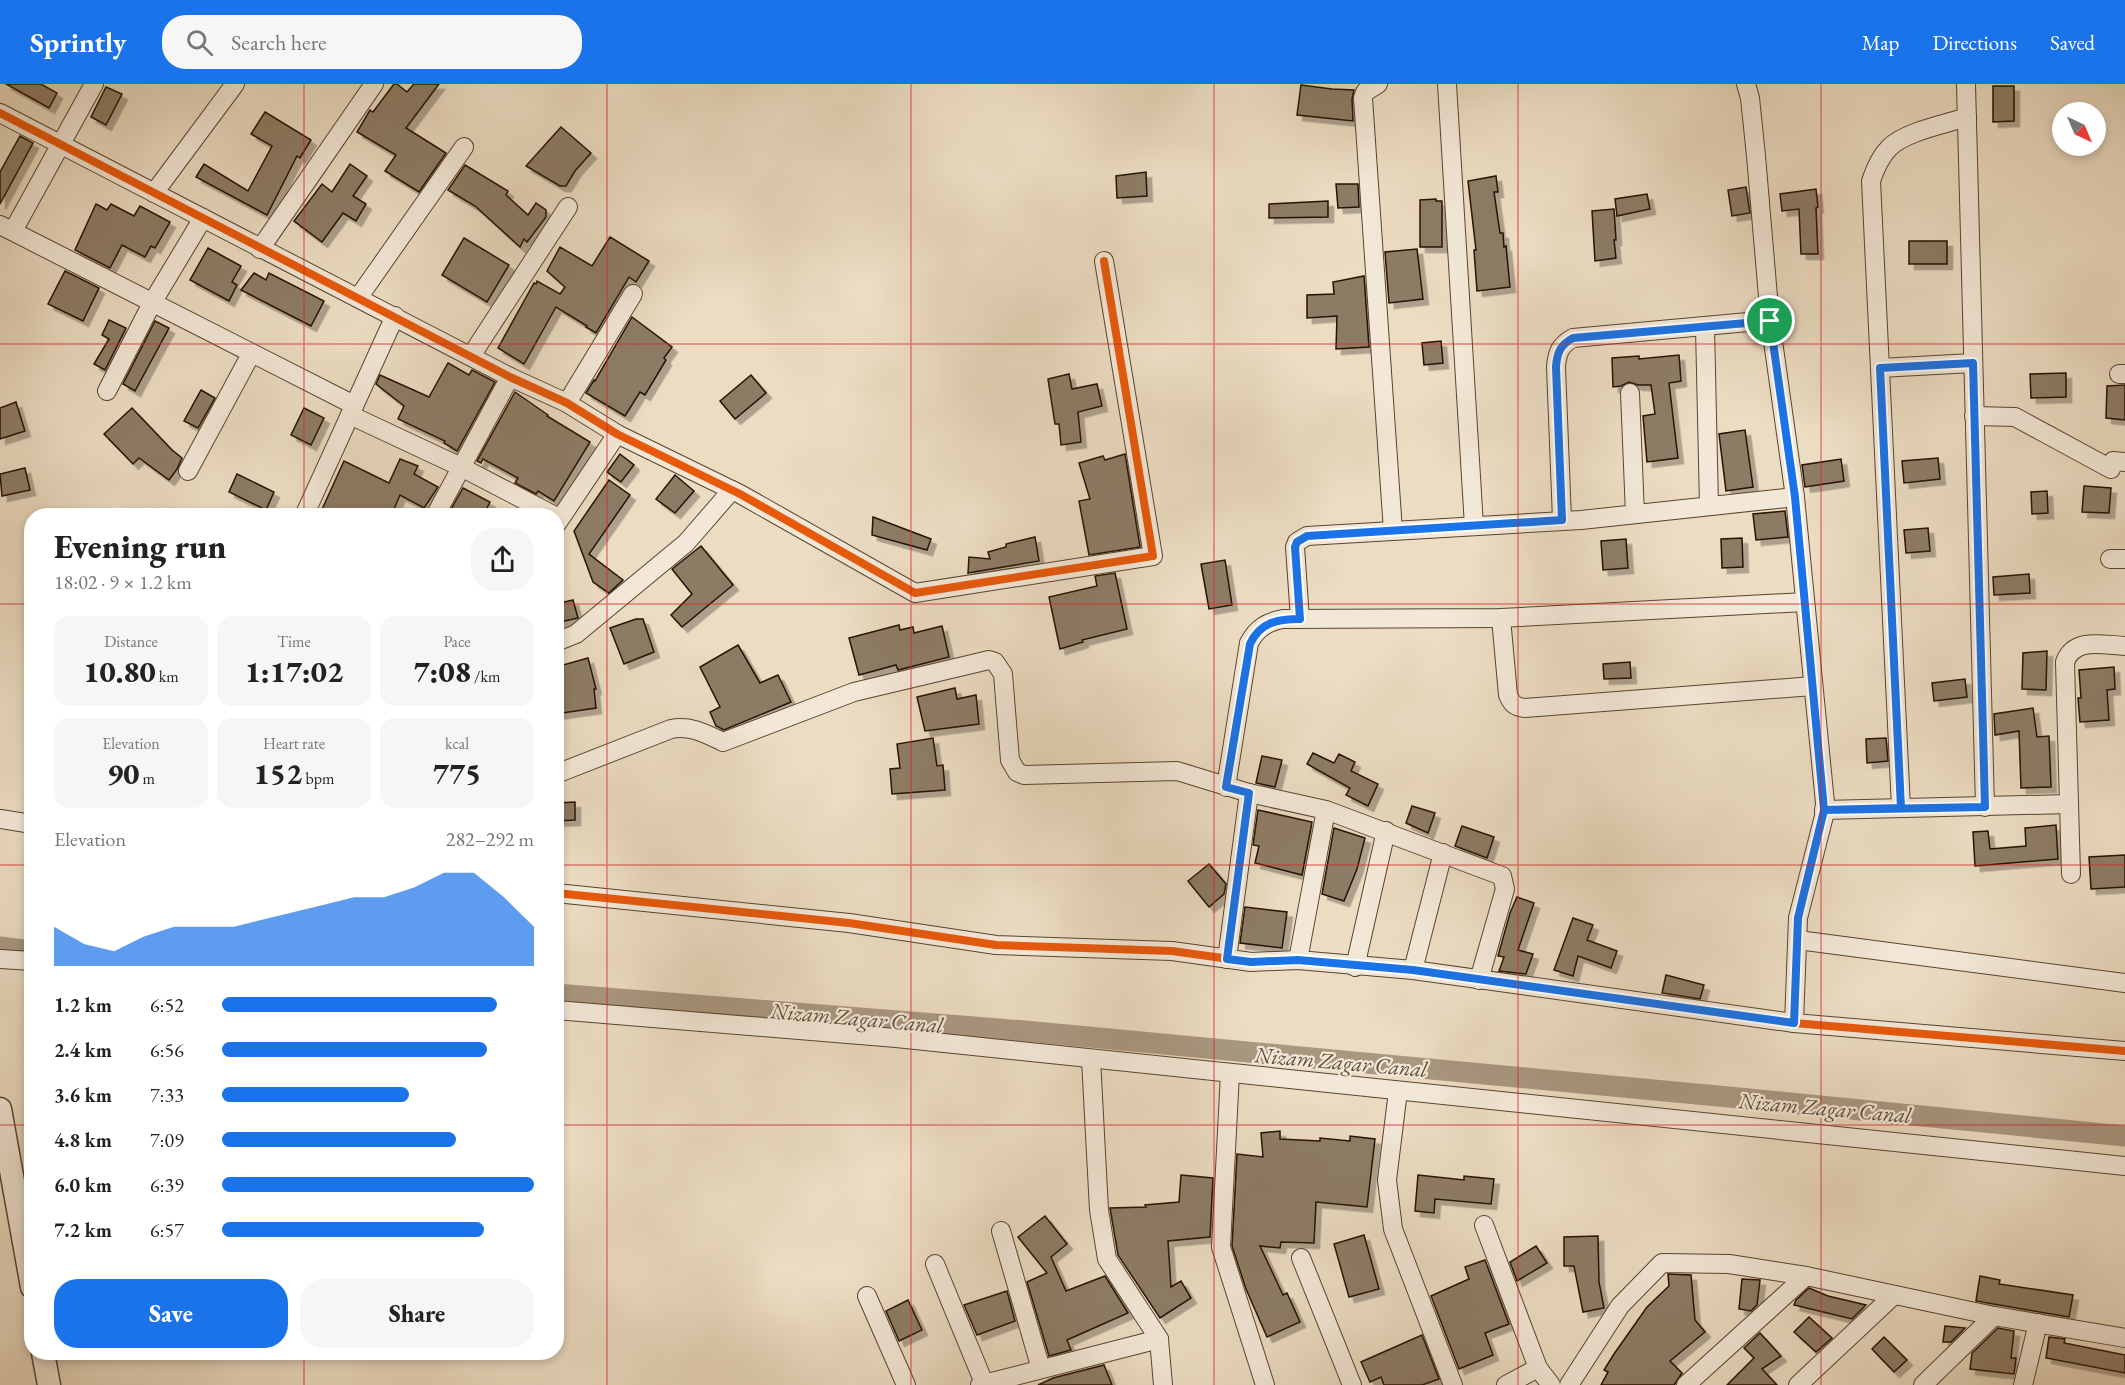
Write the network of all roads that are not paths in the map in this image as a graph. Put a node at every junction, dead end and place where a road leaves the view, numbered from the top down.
1 (94, 84) edge
2 (235, 84) edge
3 (374, 84) edge
4 (1377, 84) edge
5 (1447, 84) edge
6 (1746, 84) edge
7 (1966, 84) edge
8 (0, 113) edge
9 (1967, 117) junction
10 (60, 144) junction
11 (464, 147) dead end
12 (154, 193) junction
13 (568, 207) dead end
14 (203, 218) junction
15 (6, 228) edge
16 (260, 249) junction
17 (1104, 261) dead end
18 (633, 294) dead end
19 (358, 298) junction
20 (152, 303) junction
21 (395, 316) junction
22 (1770, 321) junction
23 (1705, 327) junction
24 (251, 354) junction
25 (471, 356) junction
26 (1973, 363) junction
27 (1880, 368) junction
28 (510, 376) junction
29 (107, 391) dead end
30 (1630, 393) dead end
31 (567, 402) junction
32 (352, 410) junction
33 (1974, 416) junction
34 (617, 434) junction
35 (2116, 464) edge
36 (461, 467) junction
37 (188, 471) dead end
38 (732, 490) junction
39 (1795, 497) junction
40 (1709, 506) junction
41 (308, 508) edge
42 (439, 508) edge
43 (537, 508) edge
44 (564, 509) edge
45 (1635, 514) junction
46 (1562, 520) junction
47 (1474, 526) junction
48 (1392, 531) junction
49 (1805, 602) junction
50 (1501, 618) junction
51 (1300, 619) junction
52 (564, 639) edge
53 (2125, 646) edge
54 (1813, 686) junction
55 (564, 771) edge
56 (1226, 787) junction
57 (1249, 793) junction
58 (2069, 804) junction
59 (1985, 807) junction
60 (1901, 808) junction
61 (1326, 810) junction
62 (1824, 810) junction
63 (0, 819) edge
64 (24, 823) edge
65 (1386, 831) junction
66 (1443, 853) junction
67 (2071, 874) dead end
68 (564, 894) edge
69 (1798, 940) junction
70 (0, 959) edge
71 (1227, 959) junction
72 (24, 960) edge
73 (1298, 960) junction
74 (1355, 966) junction
75 (1413, 970) junction
76 (1479, 980) junction
77 (2125, 983) edge
78 (564, 1011) edge
79 (1794, 1023) junction
80 (2125, 1051) edge
81 (1091, 1059) junction
82 (1230, 1073) junction
83 (1398, 1091) junction
84 (0, 1109) edge
85 (2125, 1166) edge
86 (1484, 1225) dead end
87 (1002, 1231) dead end
88 (24, 1242) edge
89 (1301, 1258) dead end
90 (935, 1264) dead end
91 (1806, 1276) junction
92 (1894, 1295) junction
93 (867, 1296) dead end
94 (1994, 1316) junction
95 (2038, 1323) junction
96 (2125, 1338) edge
97 (1158, 1339) junction
98 (44, 1360) edge
99 (1538, 1368) junction
100 (1041, 1369) junction
101 (982, 1384) edge
102 (49, 1385) edge
103 (906, 1385) edge
104 (1163, 1385) edge
105 (1265, 1385) edge
106 (1352, 1385) edge
107 (1454, 1385) edge
108 (1506, 1385) edge
109 (1551, 1385) edge
110 (1569, 1385) edge
111 (1686, 1385) edge
112 (1798, 1385) edge
113 (1923, 1385) edge
114 (2023, 1385) edge

1 - 10 street
2 - 12 street
3 - 16 street
4 - 48 street
5 - 47 street
6 - 22 street
7 - 9 street
8 - 10 street
9 - 26 street
9 - 27 street
10 - 12 street
10 - 15 street
11 - 19 street
12 - 14 street
13 - 25 street
14 - 16 street
14 - 20 street
15 - 20 street
16 - 19 street
17 - 38 street
18 - 31 street
19 - 21 street
20 - 24 street
20 - 29 street
21 - 25 street
21 - 32 street
22 - 23 street
22 - 39 street
23 - 40 street
23 - 46 street
24 - 32 street
24 - 37 street
25 - 28 street
26 - 27 street
26 - 33 street
27 - 60 street
28 - 31 street
28 - 36 street
30 - 45 street
31 - 34 street
32 - 36 street
32 - 41 street
33 - 35 street
33 - 59 street
34 - 38 street
34 - 44 street
36 - 42 street
36 - 43 street
38 - 52 street
39 - 40 street
39 - 49 street
40 - 45 street
45 - 46 street
46 - 47 street
47 - 48 street
48 - 51 street
49 - 50 street
49 - 54 street
50 - 51 street
50 - 54 street
51 - 56 street
53 - 58 street
54 - 62 street
55 - 56 street
56 - 57 street
57 - 61 street
57 - 71 street
58 - 59 street
58 - 67 street
59 - 60 street
60 - 62 street
61 - 65 street
61 - 73 street
62 - 69 street
63 - 64 street
65 - 66 street
65 - 74 street
66 - 75 street
66 - 76 street
68 - 71 street
69 - 77 street
69 - 79 street
70 - 72 street
71 - 73 street
73 - 74 street
74 - 75 street
75 - 76 street
76 - 79 street
78 - 81 street
79 - 80 street
81 - 82 street
81 - 97 street
82 - 83 street
82 - 105 street
83 - 85 street
83 - 107 street
84 - 88 street
86 - 99 street
87 - 100 street
89 - 106 street
90 - 101 street
91 - 92 street
91 - 110 street
91 - 111 street
92 - 94 street
92 - 112 street
93 - 103 street
94 - 95 street
94 - 113 street
95 - 96 street
95 - 114 street
97 - 100 street
97 - 104 street
98 - 102 street
99 - 108 street
99 - 109 street
100 - 101 street

